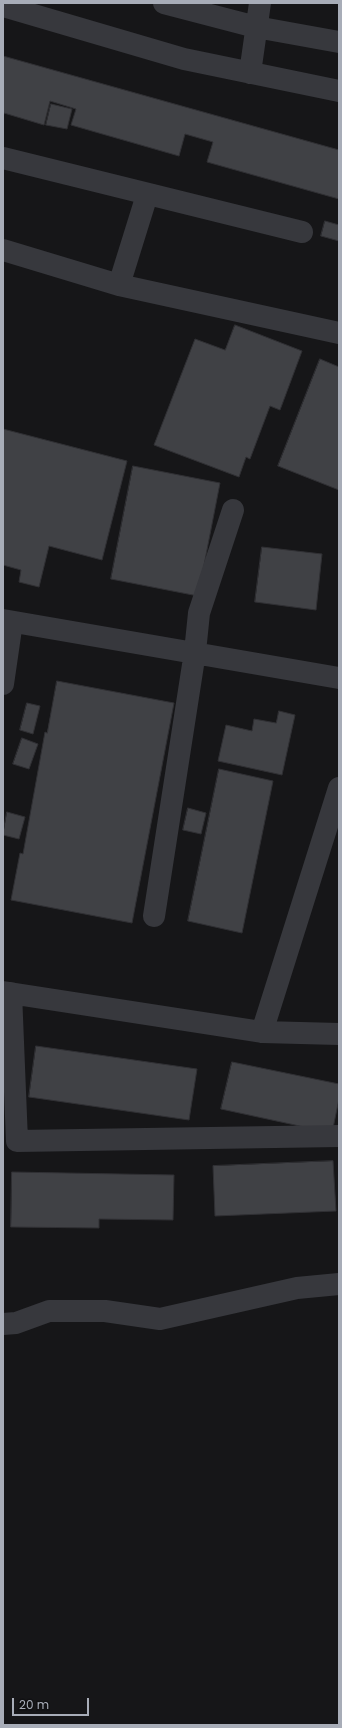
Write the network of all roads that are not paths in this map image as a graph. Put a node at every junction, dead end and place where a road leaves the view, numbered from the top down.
1 (164, 3) edge
2 (260, 3) edge
3 (3, 6) edge
4 (256, 27) junction
5 (339, 42) edge
6 (250, 73) junction
7 (339, 91) edge
8 (3, 158) edge
9 (147, 195) junction
10 (302, 232) dead end
11 (3, 250) edge
12 (119, 284) junction
13 (339, 333) edge
14 (233, 510) dead end
15 (8, 621) edge
16 (195, 652) junction
17 (339, 678) edge
18 (3, 684) edge
19 (339, 788) edge
20 (154, 916) dead end
21 (7, 992) edge
22 (262, 1032) junction
23 (339, 1034) edge
24 (339, 1136) edge
25 (339, 1284) edge
26 (3, 1324) edge

1 - 4 street
2 - 4 street
3 - 6 street
4 - 5 street
4 - 6 street
6 - 7 street
8 - 9 street
9 - 10 street
9 - 12 street
11 - 12 street
12 - 13 street
14 - 16 street
15 - 16 street
15 - 18 street
16 - 17 street
16 - 20 street
19 - 22 street
21 - 22 street
21 - 24 street
22 - 23 street
25 - 26 street

